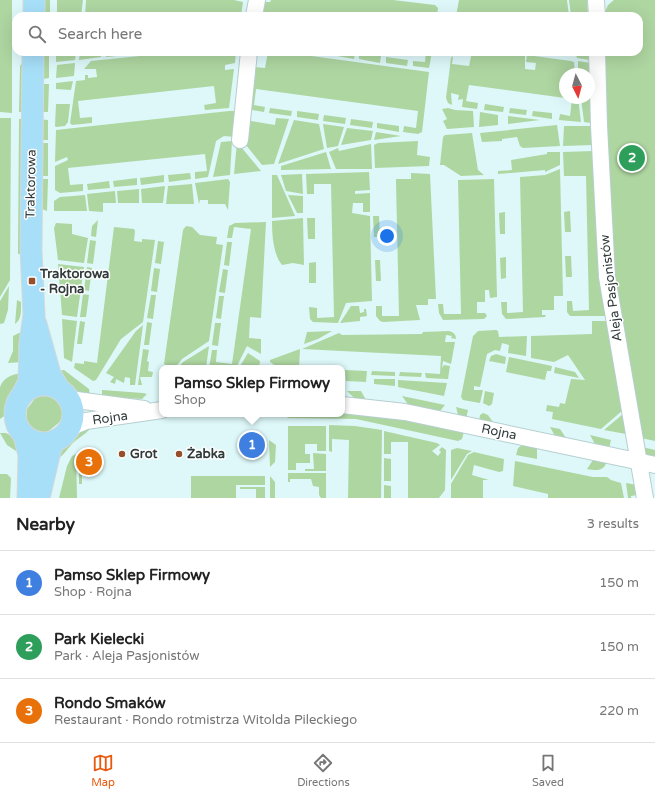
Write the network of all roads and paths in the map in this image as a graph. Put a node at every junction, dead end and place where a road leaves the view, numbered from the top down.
1 (34, 0) edge
2 (257, 0) edge
3 (596, 0) edge
4 (34, 12) edge
5 (255, 12) edge
6 (596, 12) edge
7 (33, 56) edge
8 (249, 56) edge
9 (597, 56) edge
10 (240, 140) dead end
11 (34, 315) junction
12 (24, 393) junction
13 (64, 394) junction
14 (345, 405) edge
15 (157, 410) edge
16 (62, 434) junction
17 (24, 436) junction
18 (647, 463) edge
19 (28, 498) edge
20 (39, 498) edge
21 (645, 498) edge

1 - 4 main road
2 - 5 street
3 - 6 street
7 - 11 main road, Traktorowa
8 - 10 street
9 - 18 street, Aleja Pasjonistów
11 - 12 main road, Traktorowa
11 - 13 main road, Traktorowa
12 - 13 main road
12 - 17 main road
13 - 15 street, Rojna
13 - 16 main road
14 - 18 street, Rojna
15 - 16 street, Rojna
16 - 17 main road
16 - 20 main road
17 - 19 main road
18 - 21 street, Aleja Pasjonistów

